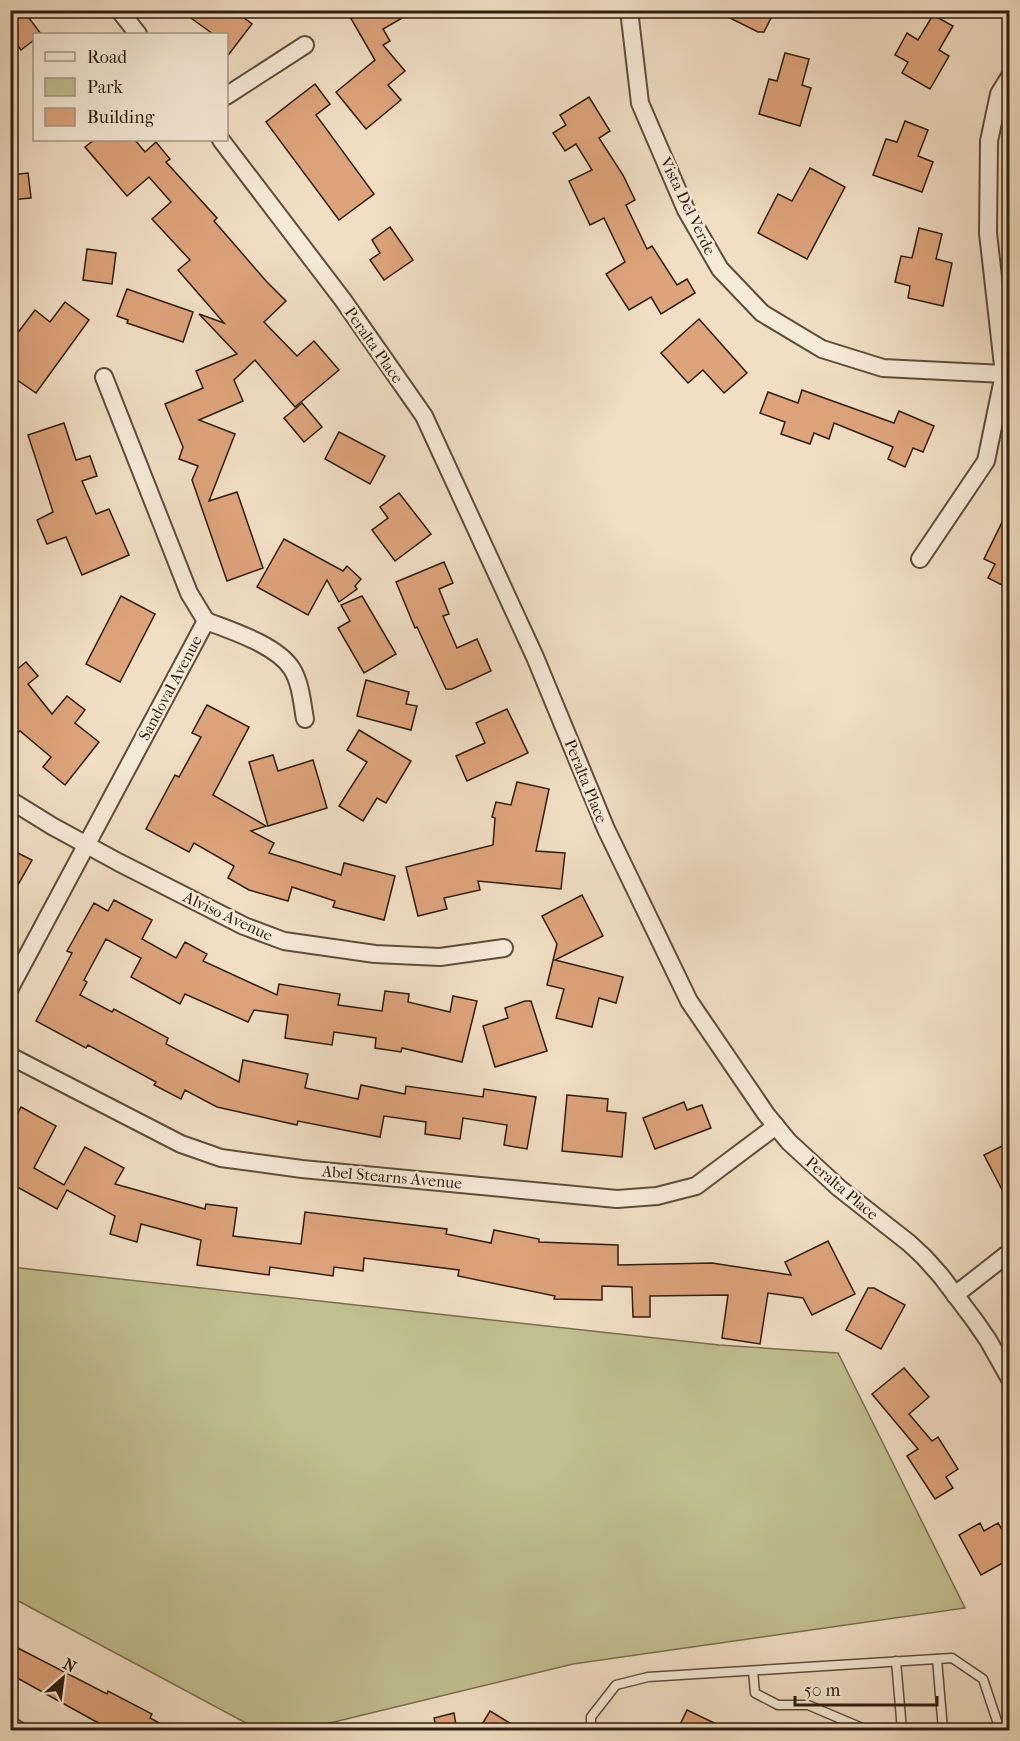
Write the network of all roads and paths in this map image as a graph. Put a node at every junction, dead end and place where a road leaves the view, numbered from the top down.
1 (119, 10) edge
2 (629, 10) edge
3 (137, 33) edge
4 (304, 45) dead end
5 (1010, 76) edge
6 (228, 95) edge
7 (222, 141) edge
8 (1004, 374) junction
9 (104, 378) dead end
10 (920, 559) dead end
11 (206, 621) junction
12 (305, 719) dead end
13 (10, 800) edge
14 (87, 845) junction
15 (504, 948) dead end
16 (10, 988) edge
17 (10, 1056) edge
18 (776, 1125) junction
19 (1010, 1252) edge
20 (955, 1295) junction
21 (1010, 1378) edge
22 (936, 1659) junction
23 (896, 1661) junction
24 (753, 1671) junction
25 (10, 1726) edge
26 (18, 1731) edge
27 (591, 1731) edge
28 (867, 1731) edge
29 (902, 1731) edge
30 (943, 1731) edge
31 (1000, 1731) edge

1 - 3 street
2 - 8 street, Vista Del Verde
4 - 6 street
5 - 8 street
7 - 18 street, Peralta Place
8 - 10 street
9 - 11 street, Sandoval Avenue
11 - 12 street
11 - 14 street, Sandoval Avenue
13 - 14 street, Alviso Avenue
14 - 15 street, Alviso Avenue
14 - 16 street, Sandoval Avenue
17 - 18 street, Abel Stearns Avenue
18 - 20 street, Peralta Place
19 - 20 street
20 - 21 street, Peralta Place
22 - 23 lane
22 - 30 lane
22 - 31 lane
23 - 24 lane
23 - 29 lane
24 - 27 lane
24 - 28 lane
25 - 26 street

